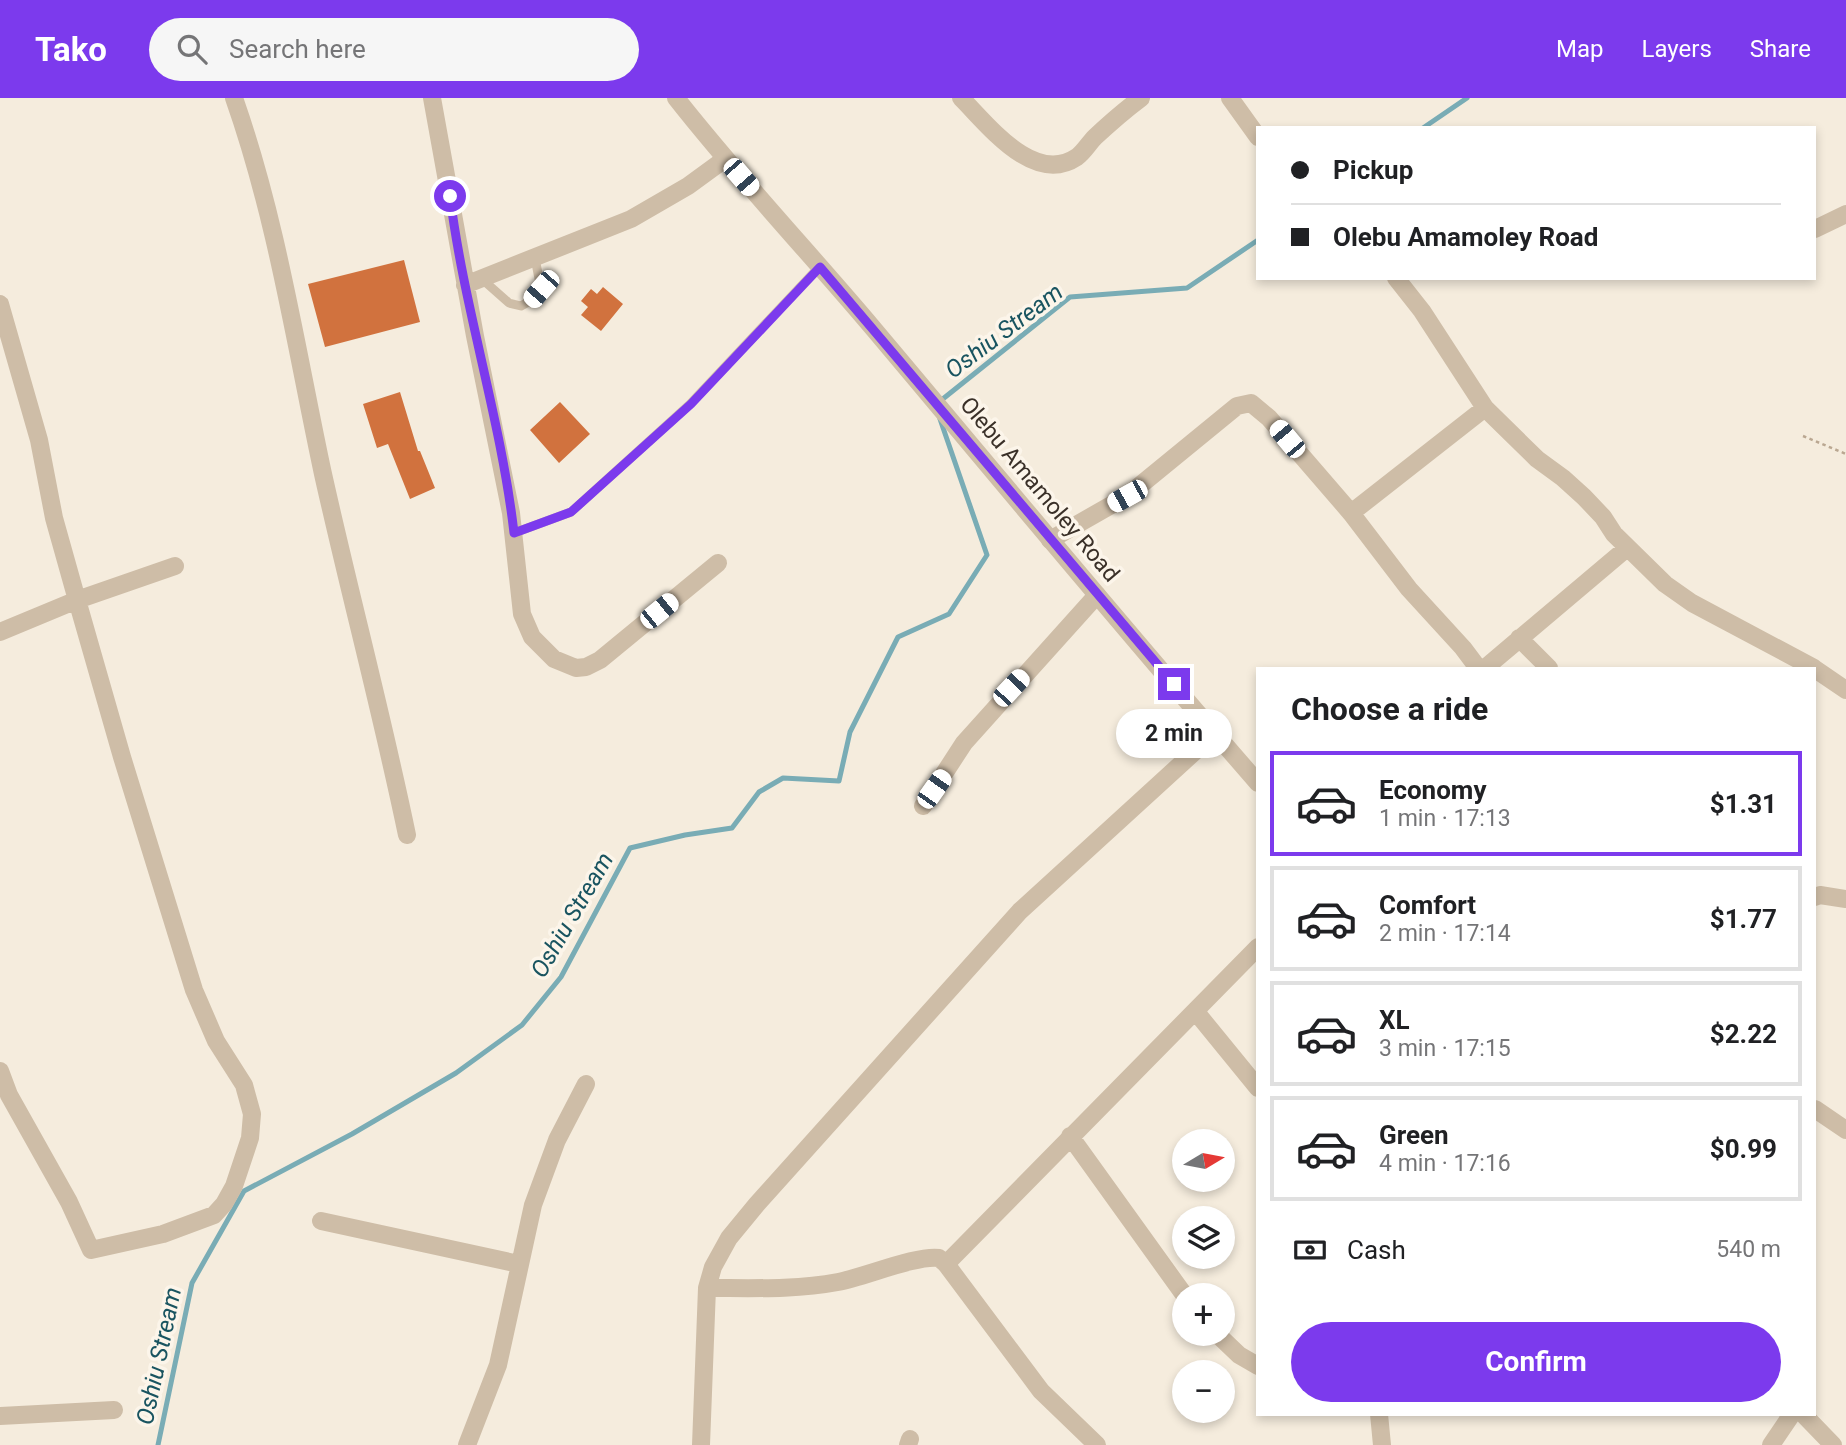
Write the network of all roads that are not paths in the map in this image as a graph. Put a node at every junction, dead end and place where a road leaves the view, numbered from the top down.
1 (234, 98) edge
2 (432, 98) edge
3 (676, 98) edge
4 (961, 98) edge
5 (1141, 98) edge
6 (1230, 98) edge
7 (1256, 134) edge
8 (725, 159) junction
9 (1846, 214) edge
10 (1816, 229) edge
11 (535, 258) junction
12 (820, 267) junction
13 (483, 280) junction
14 (1398, 280) edge
15 (465, 285) junction
16 (0, 304) edge
17 (1485, 408) junction
18 (1351, 513) junction
19 (514, 533) junction
20 (1051, 540) junction
21 (1628, 548) junction
22 (718, 563) dead end
23 (175, 566) dead end
24 (1097, 595) junction
25 (77, 600) junction
26 (0, 632) edge
27 (1520, 638) junction
28 (1477, 667) edge
29 (1486, 667) edge
30 (1548, 667) edge
31 (1810, 667) edge
32 (1816, 670) edge
33 (1846, 690) edge
34 (1215, 733) junction
35 (1256, 781) edge
36 (923, 806) dead end
37 (407, 835) dead end
38 (1816, 897) edge
39 (1846, 899) edge
40 (1256, 949) edge
41 (1196, 1012) junction
42 (0, 1071) edge
43 (586, 1084) dead end
44 (1256, 1086) edge
45 (5, 1099) edge
46 (1816, 1110) edge
47 (1846, 1130) edge
48 (1070, 1136) junction
49 (321, 1222) dead end
50 (519, 1264) junction
51 (946, 1264) junction
52 (1176, 1283) edge
53 (708, 1288) junction
54 (1230, 1346) edge
55 (1256, 1365) edge
56 (114, 1410) dead end
57 (0, 1416) edge
58 (1379, 1416) edge
59 (1791, 1416) edge
60 (1805, 1416) edge
61 (467, 1445) edge
62 (701, 1445) edge
63 (1097, 1445) edge
64 (1382, 1445) edge
65 (1771, 1445) edge
66 (1833, 1445) edge

1 - 37 street
2 - 15 street
3 - 8 street, Olebu Amamoley Road
4 - 5 street
6 - 7 street
8 - 11 street
8 - 12 street, Olebu Amamoley Road
9 - 10 street
11 - 13 street
11 - 13 lane
12 - 19 lane
12 - 20 street, Olebu Amamoley Road
13 - 15 street
14 - 17 street
15 - 19 street
16 - 25 street
17 - 18 street
17 - 21 street
18 - 20 street
18 - 28 street
19 - 22 street
20 - 24 street, Olebu Amamoley Road
21 - 27 street
21 - 31 street
23 - 25 street
24 - 34 street, Olebu Amamoley Road
24 - 36 street
25 - 26 street
25 - 45 street
27 - 29 street
27 - 30 street
32 - 33 street
34 - 35 street, Olebu Amamoley Road
34 - 53 street
38 - 39 street
40 - 41 street
41 - 44 street
41 - 48 street
42 - 45 street
43 - 50 street
46 - 47 street
48 - 51 street
48 - 52 street
49 - 50 street
50 - 61 street
51 - 53 street
51 - 63 street
53 - 62 street
54 - 55 street
56 - 57 street
58 - 64 street
59 - 65 street
60 - 66 street

